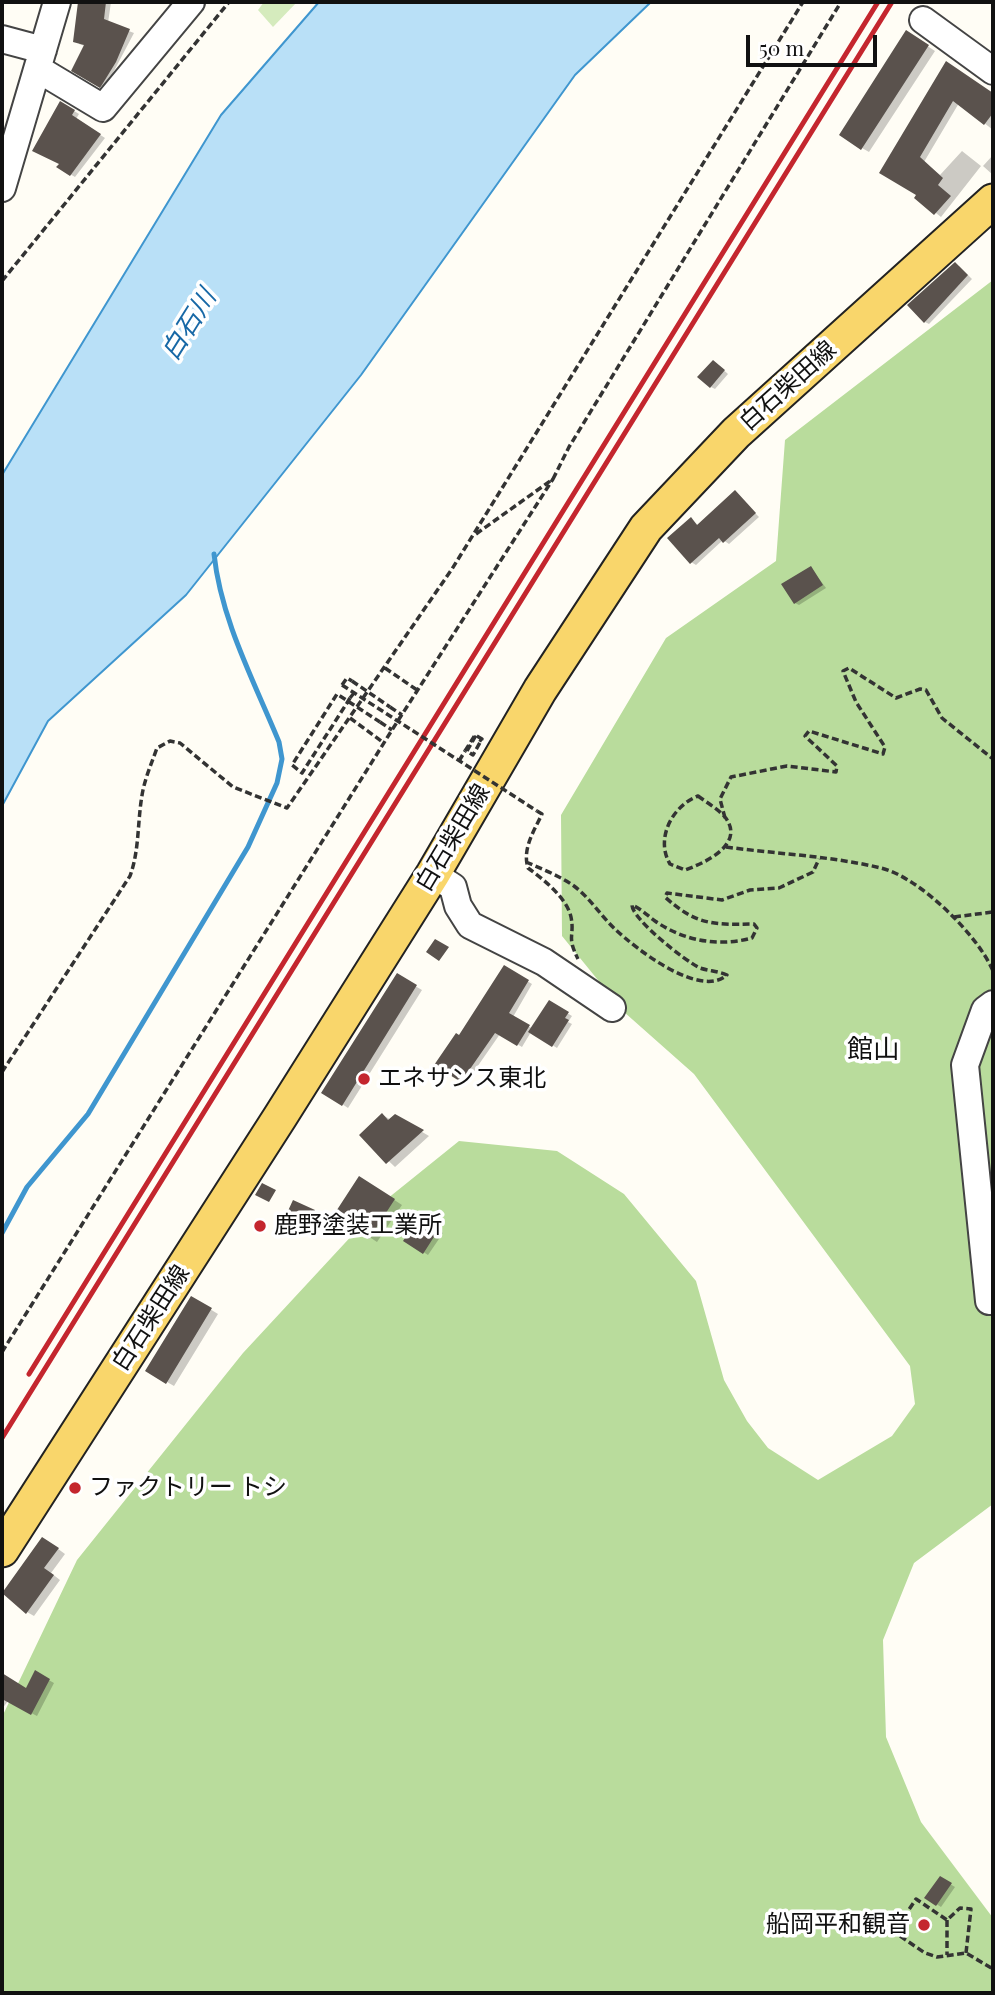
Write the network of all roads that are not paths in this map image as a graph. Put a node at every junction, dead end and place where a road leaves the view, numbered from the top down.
1 (57, 2) edge
2 (191, 2) edge
3 (923, 20) dead end
4 (2, 39) edge
5 (989, 59) edge
6 (41, 60) junction
7 (2, 188) edge
8 (993, 201) edge
9 (433, 874) junction
10 (993, 1004) edge
11 (612, 1008) dead end
12 (989, 1301) dead end
13 (2, 1550) edge

1 - 6 street
2 - 6 street
3 - 5 street
4 - 6 street
6 - 7 street
8 - 9 main road, 白石柴田線
9 - 11 street
9 - 13 main road, 白石柴田線
10 - 12 street

